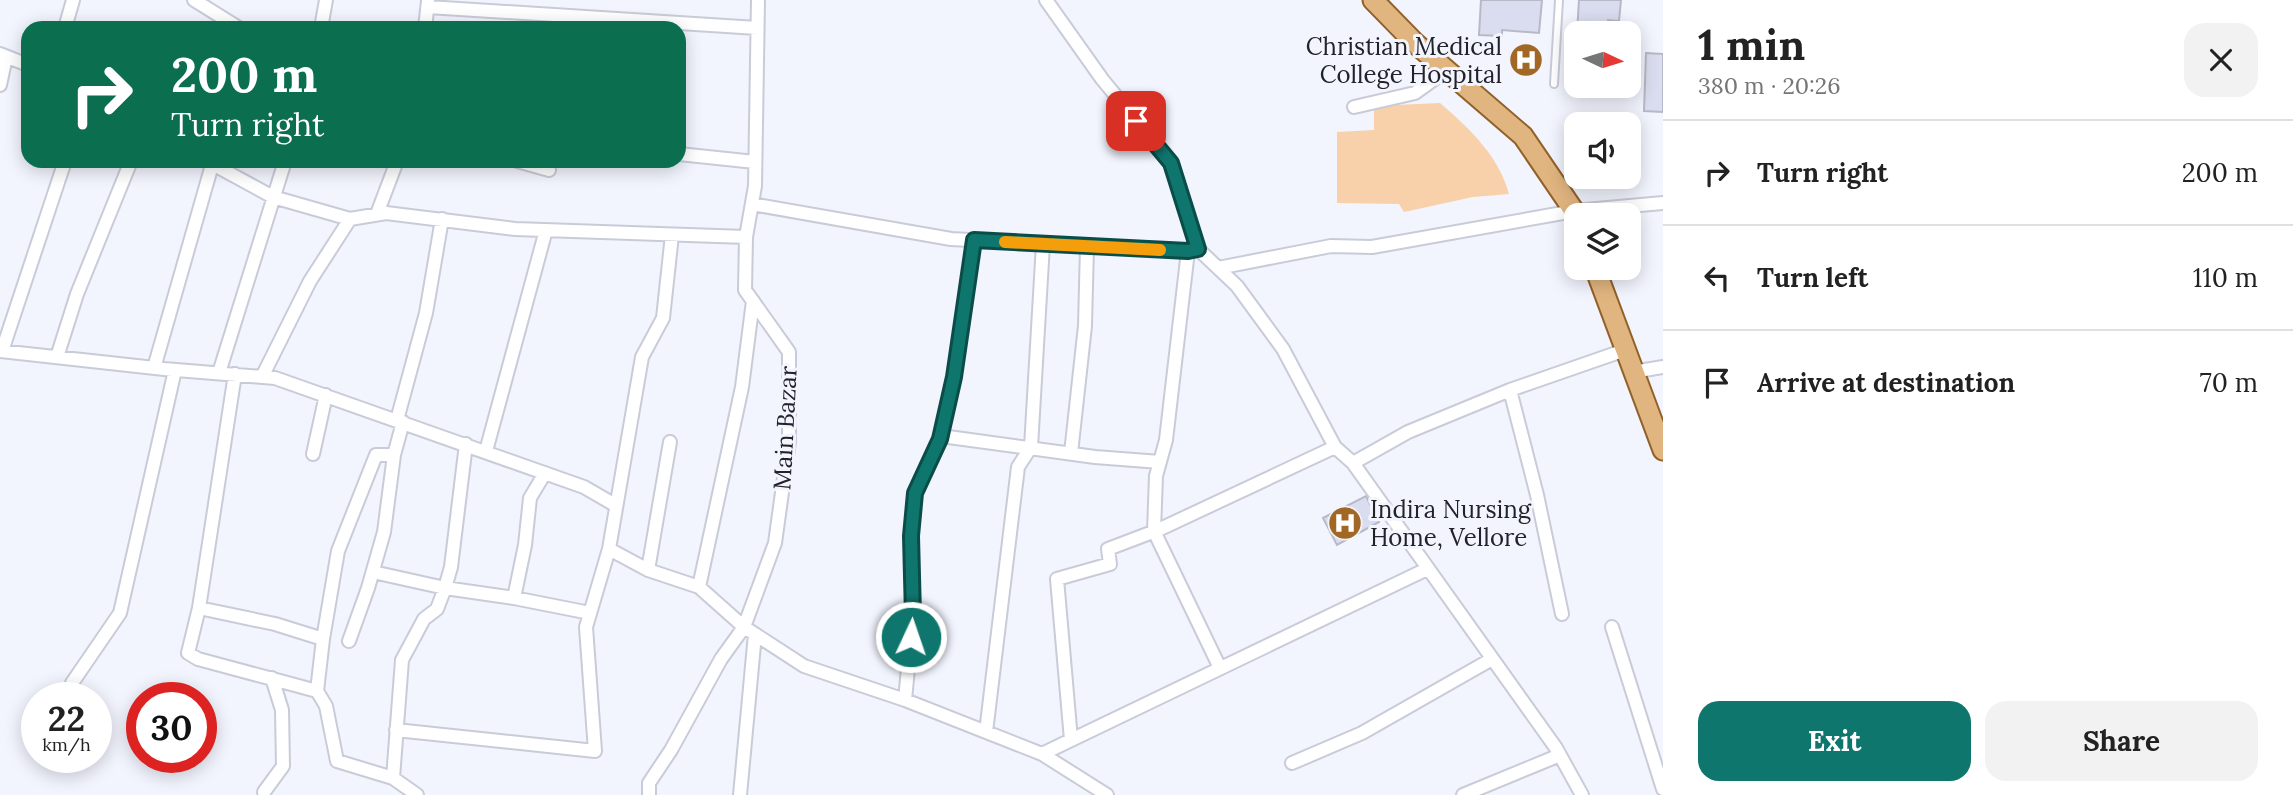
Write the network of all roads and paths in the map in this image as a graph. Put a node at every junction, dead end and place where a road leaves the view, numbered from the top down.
1 (73, 0) edge
2 (194, 0) edge
3 (326, 0) edge
4 (758, 0) edge
5 (1045, 0) edge
6 (1373, 0) edge
7 (1559, 0) edge
8 (428, 3) edge
9 (498, 6) edge
10 (67, 21) edge
11 (217, 21) edge
12 (322, 21) edge
13 (426, 21) edge
14 (547, 21) edge
15 (686, 26) edge
16 (757, 28) junction
17 (3, 55) edge
18 (21, 62) edge
19 (1447, 70) junction
20 (1554, 84) dead end
21 (0, 85) edge
22 (1354, 107) dead end
23 (686, 155) edge
24 (755, 162) junction
25 (63, 168) edge
26 (128, 168) edge
27 (208, 168) edge
28 (218, 168) edge
29 (283, 168) edge
30 (394, 168) edge
31 (542, 168) edge
32 (549, 170) dead end
33 (273, 197) junction
34 (1567, 203) edge
35 (1663, 203) edge
36 (752, 204) junction
37 (1641, 206) edge
38 (377, 214) junction
39 (1564, 217) edge
40 (350, 219) junction
41 (442, 219) junction
42 (546, 230) junction
43 (672, 235) junction
44 (746, 237) junction
45 (974, 240) junction
46 (1043, 244) junction
47 (1087, 246) junction
48 (1193, 250) junction
49 (1218, 268) junction
50 (1599, 280) edge
51 (753, 300) junction
52 (1625, 350) junction
53 (1, 351) edge
54 (57, 357) junction
55 (1663, 367) edge
56 (154, 368) junction
57 (175, 370) junction
58 (1633, 372) junction
59 (219, 373) junction
60 (235, 374) junction
61 (262, 377) junction
62 (1510, 390) junction
63 (326, 395) junction
64 (400, 421) junction
65 (941, 436) junction
66 (670, 442) dead end
67 (466, 444) junction
68 (1031, 447) junction
69 (1335, 447) junction
70 (1663, 450) edge
71 (486, 451) junction
72 (1071, 453) junction
73 (313, 454) dead end
74 (394, 455) junction
75 (1160, 462) junction
76 (1353, 463) junction
77 (545, 473) junction
78 (615, 505) junction
79 (1154, 531) junction
80 (609, 549) junction
81 (1427, 569) junction
82 (648, 570) junction
83 (373, 572) junction
84 (699, 587) junction
85 (445, 588) junction
86 (514, 598) junction
87 (199, 608) junction
88 (590, 613) junction
89 (1562, 614) dead end
90 (1612, 627) dead end
91 (750, 630) junction
92 (323, 639) junction
93 (349, 641) dead end
94 (1492, 659) junction
95 (1220, 668) junction
96 (272, 678) junction
97 (73, 682) edge
98 (317, 691) junction
99 (905, 700) junction
100 (396, 730) junction
101 (986, 732) junction
102 (1071, 740) junction
103 (1042, 754) junction
104 (1560, 755) junction
105 (1292, 763) dead end
106 (393, 778) junction
107 (1663, 789) edge
108 (264, 792) dead end
109 (417, 795) edge
110 (649, 795) edge
111 (740, 795) edge
112 (1107, 795) edge
113 (1463, 795) edge
114 (1582, 795) edge

1 - 10 street
2 - 11 street
3 - 12 street
4 - 16 street, Main Bazar
5 - 48 street
6 - 19 main road
7 - 20 lane
8 - 9 street
8 - 13 street
9 - 14 street
15 - 16 street
16 - 24 street, Main Bazar
17 - 18 street
17 - 21 street
19 - 22 street
19 - 34 main road
23 - 24 street
24 - 36 street, Main Bazar
25 - 53 street
26 - 54 street
27 - 56 street
28 - 33 street
29 - 33 street
30 - 38 street
31 - 32 street
33 - 40 street
33 - 59 street
35 - 37 street
36 - 44 street, Main Bazar
36 - 45 street
38 - 40 street
38 - 41 street
39 - 49 street
40 - 61 street
41 - 42 street
41 - 64 street
42 - 43 street
42 - 71 street
43 - 44 street
43 - 78 street
44 - 51 street, Main Bazar
45 - 46 street
45 - 65 street
46 - 47 street
46 - 68 street
47 - 48 street
47 - 72 street
48 - 49 street
48 - 75 street
49 - 69 street
50 - 52 main road
51 - 84 street
51 - 91 street, Main Bazar
52 - 58 main road
52 - 62 street
53 - 54 street
54 - 56 street
55 - 58 street
56 - 57 street
57 - 59 street
57 - 97 street
58 - 70 main road
59 - 60 street
60 - 61 street
60 - 87 street
61 - 63 street
62 - 76 street
62 - 89 street
63 - 64 street
63 - 73 street
64 - 67 street
64 - 74 street
65 - 68 street
65 - 99 street
66 - 82 street
67 - 71 street
67 - 85 street
68 - 72 street
68 - 101 street
69 - 76 street
69 - 79 street
71 - 77 street
72 - 75 street
74 - 83 street
74 - 92 street
75 - 79 street
76 - 81 street
77 - 78 street
77 - 86 street
78 - 80 street
79 - 95 street
79 - 102 street
80 - 82 street
80 - 88 street
81 - 94 street
81 - 95 street
82 - 84 street
83 - 85 street
83 - 93 street
84 - 91 street
85 - 86 street
85 - 100 street
86 - 88 street
87 - 92 street
87 - 96 street
88 - 100 street
90 - 107 street
91 - 99 street
91 - 110 street, Main Bazar
91 - 111 street
92 - 98 street
94 - 104 street
94 - 105 street
95 - 102 street
96 - 98 street
96 - 108 street
98 - 106 street
99 - 101 street
100 - 106 street
101 - 103 street
102 - 103 street
103 - 112 street
104 - 113 street
104 - 114 street
106 - 109 street

